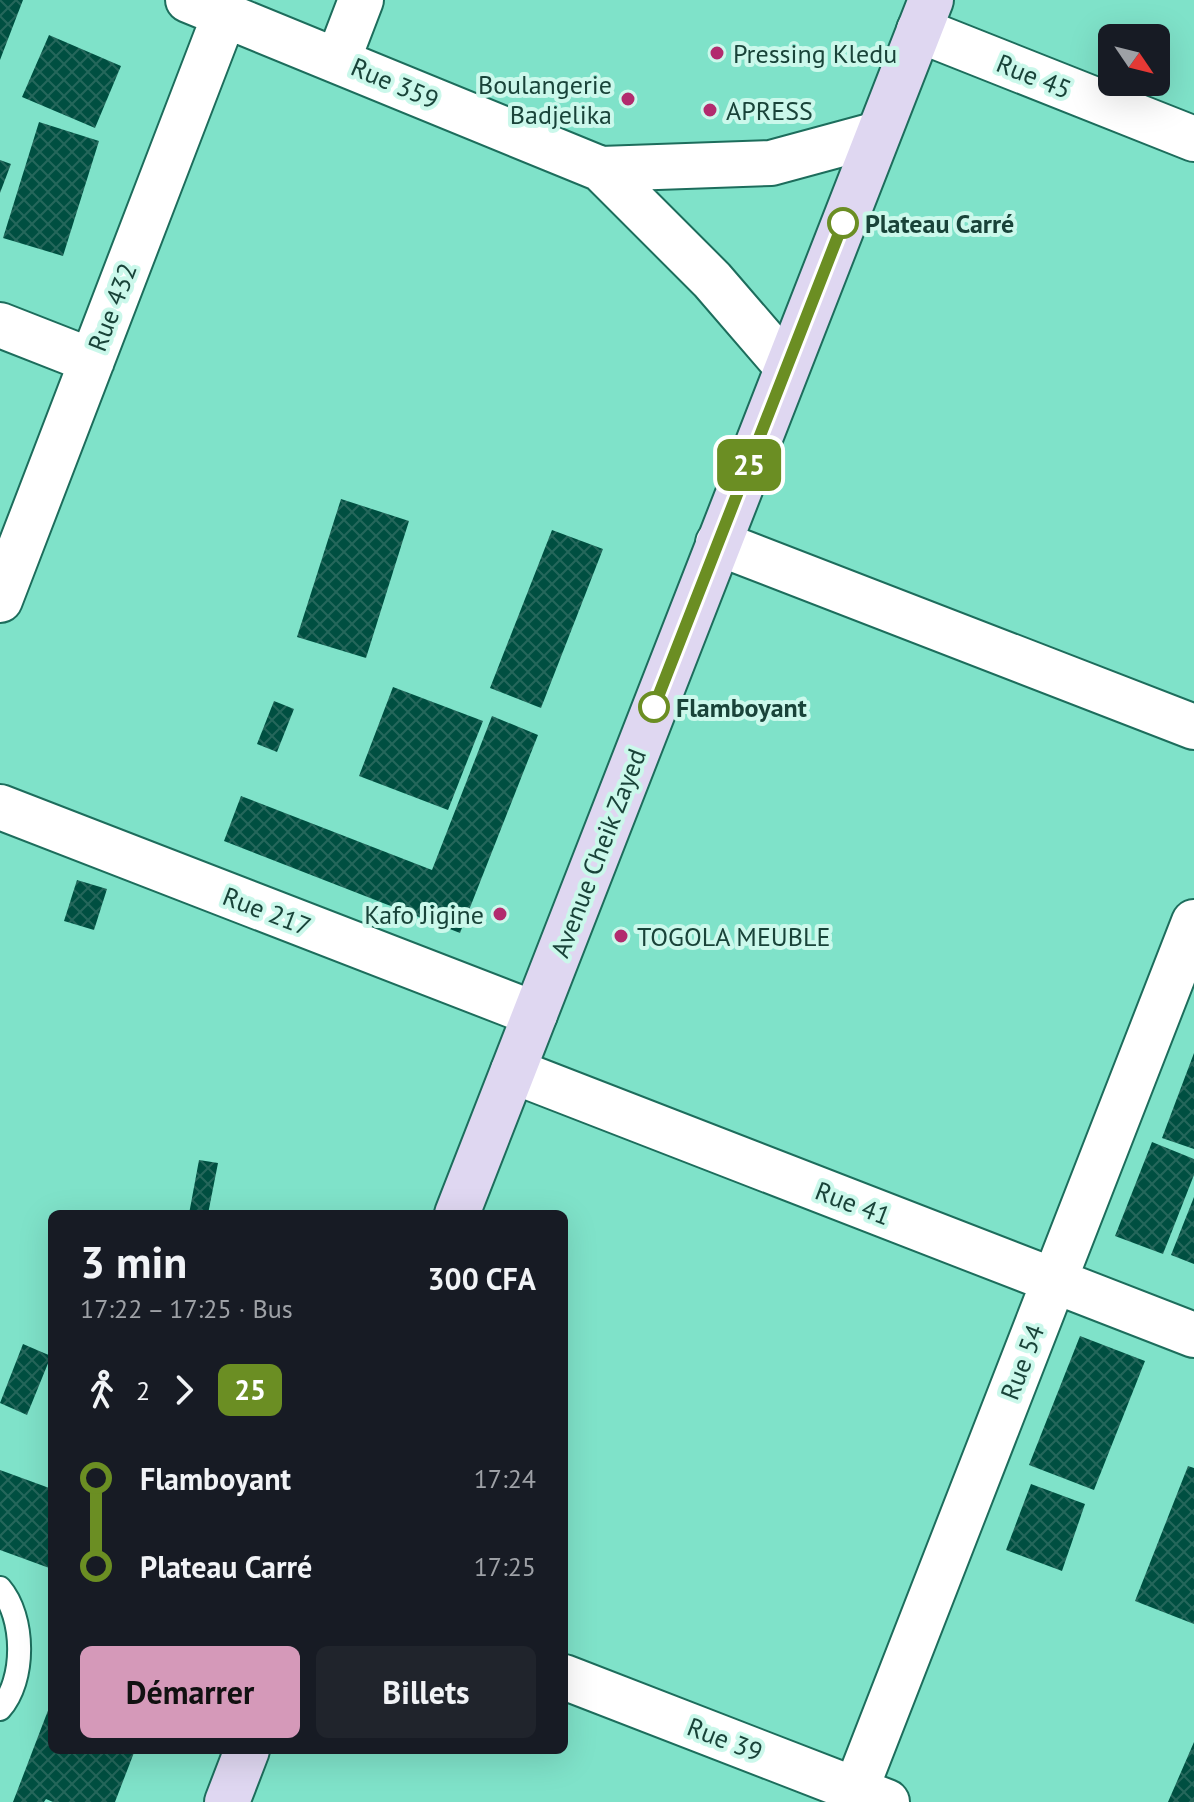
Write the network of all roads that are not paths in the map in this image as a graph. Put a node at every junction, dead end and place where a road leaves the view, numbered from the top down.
1 (361, 0) edge
2 (206, 7) edge
3 (925, 15) edge
4 (338, 60) junction
5 (878, 134) junction
6 (1194, 139) edge
7 (601, 169) junction
8 (0, 325) edge
9 (92, 361) junction
10 (787, 367) junction
11 (718, 543) junction
12 (0, 600) edge
13 (1194, 727) edge
14 (0, 807) edge
15 (1194, 922) edge
16 (535, 1014) junction
17 (513, 1071) junction
18 (459, 1210) edge
19 (1054, 1281) junction
20 (1194, 1335) edge
21 (0, 1588) edge
22 (568, 1679) edge
23 (0, 1709) edge
24 (245, 1754) edge
25 (864, 1798) edge
26 (227, 1802) edge

1 - 4 street
2 - 4 street, Rue 359
2 - 9 street, Rue 432
3 - 5 main road, Avenue Cheik Zayed
3 - 6 street, Rue 45
4 - 7 street, Rue 359
5 - 7 street
5 - 10 main road, Avenue Cheik Zayed
7 - 10 street
8 - 9 street
9 - 12 street, Rue 432
10 - 11 main road, Avenue Cheik Zayed
11 - 13 street
11 - 16 main road, Avenue Cheik Zayed
14 - 16 street, Rue 217
15 - 19 street, Rue 54
16 - 17 main road, Avenue Cheik Zayed
17 - 18 main road, Avenue Cheik Zayed
17 - 19 street, Rue 41
19 - 20 street, Rue 41
19 - 25 street, Rue 54
21 - 23 lane
22 - 25 street, Rue 39
24 - 26 main road

